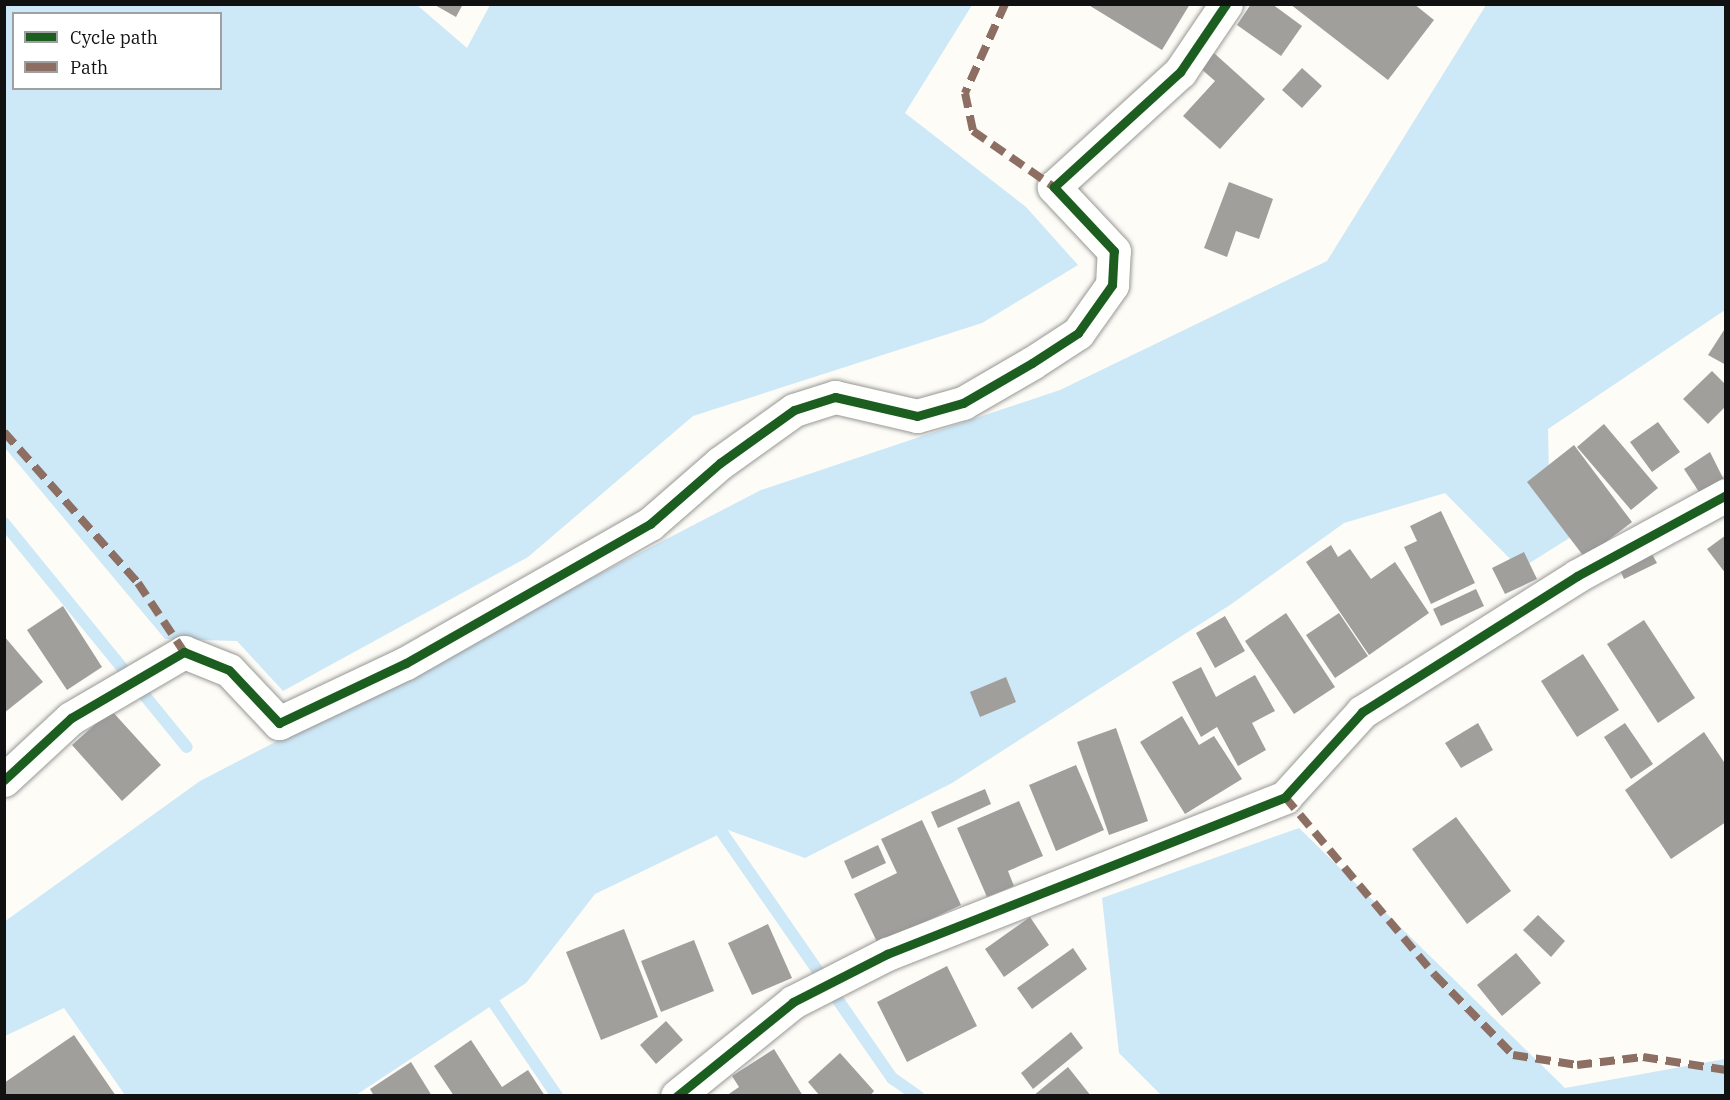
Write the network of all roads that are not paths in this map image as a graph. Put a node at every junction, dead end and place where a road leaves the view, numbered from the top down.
1 (1226, 4) edge
2 (1725, 495) edge
3 (4, 780) edge
4 (677, 1095) edge

1 - 3 street
2 - 4 street

